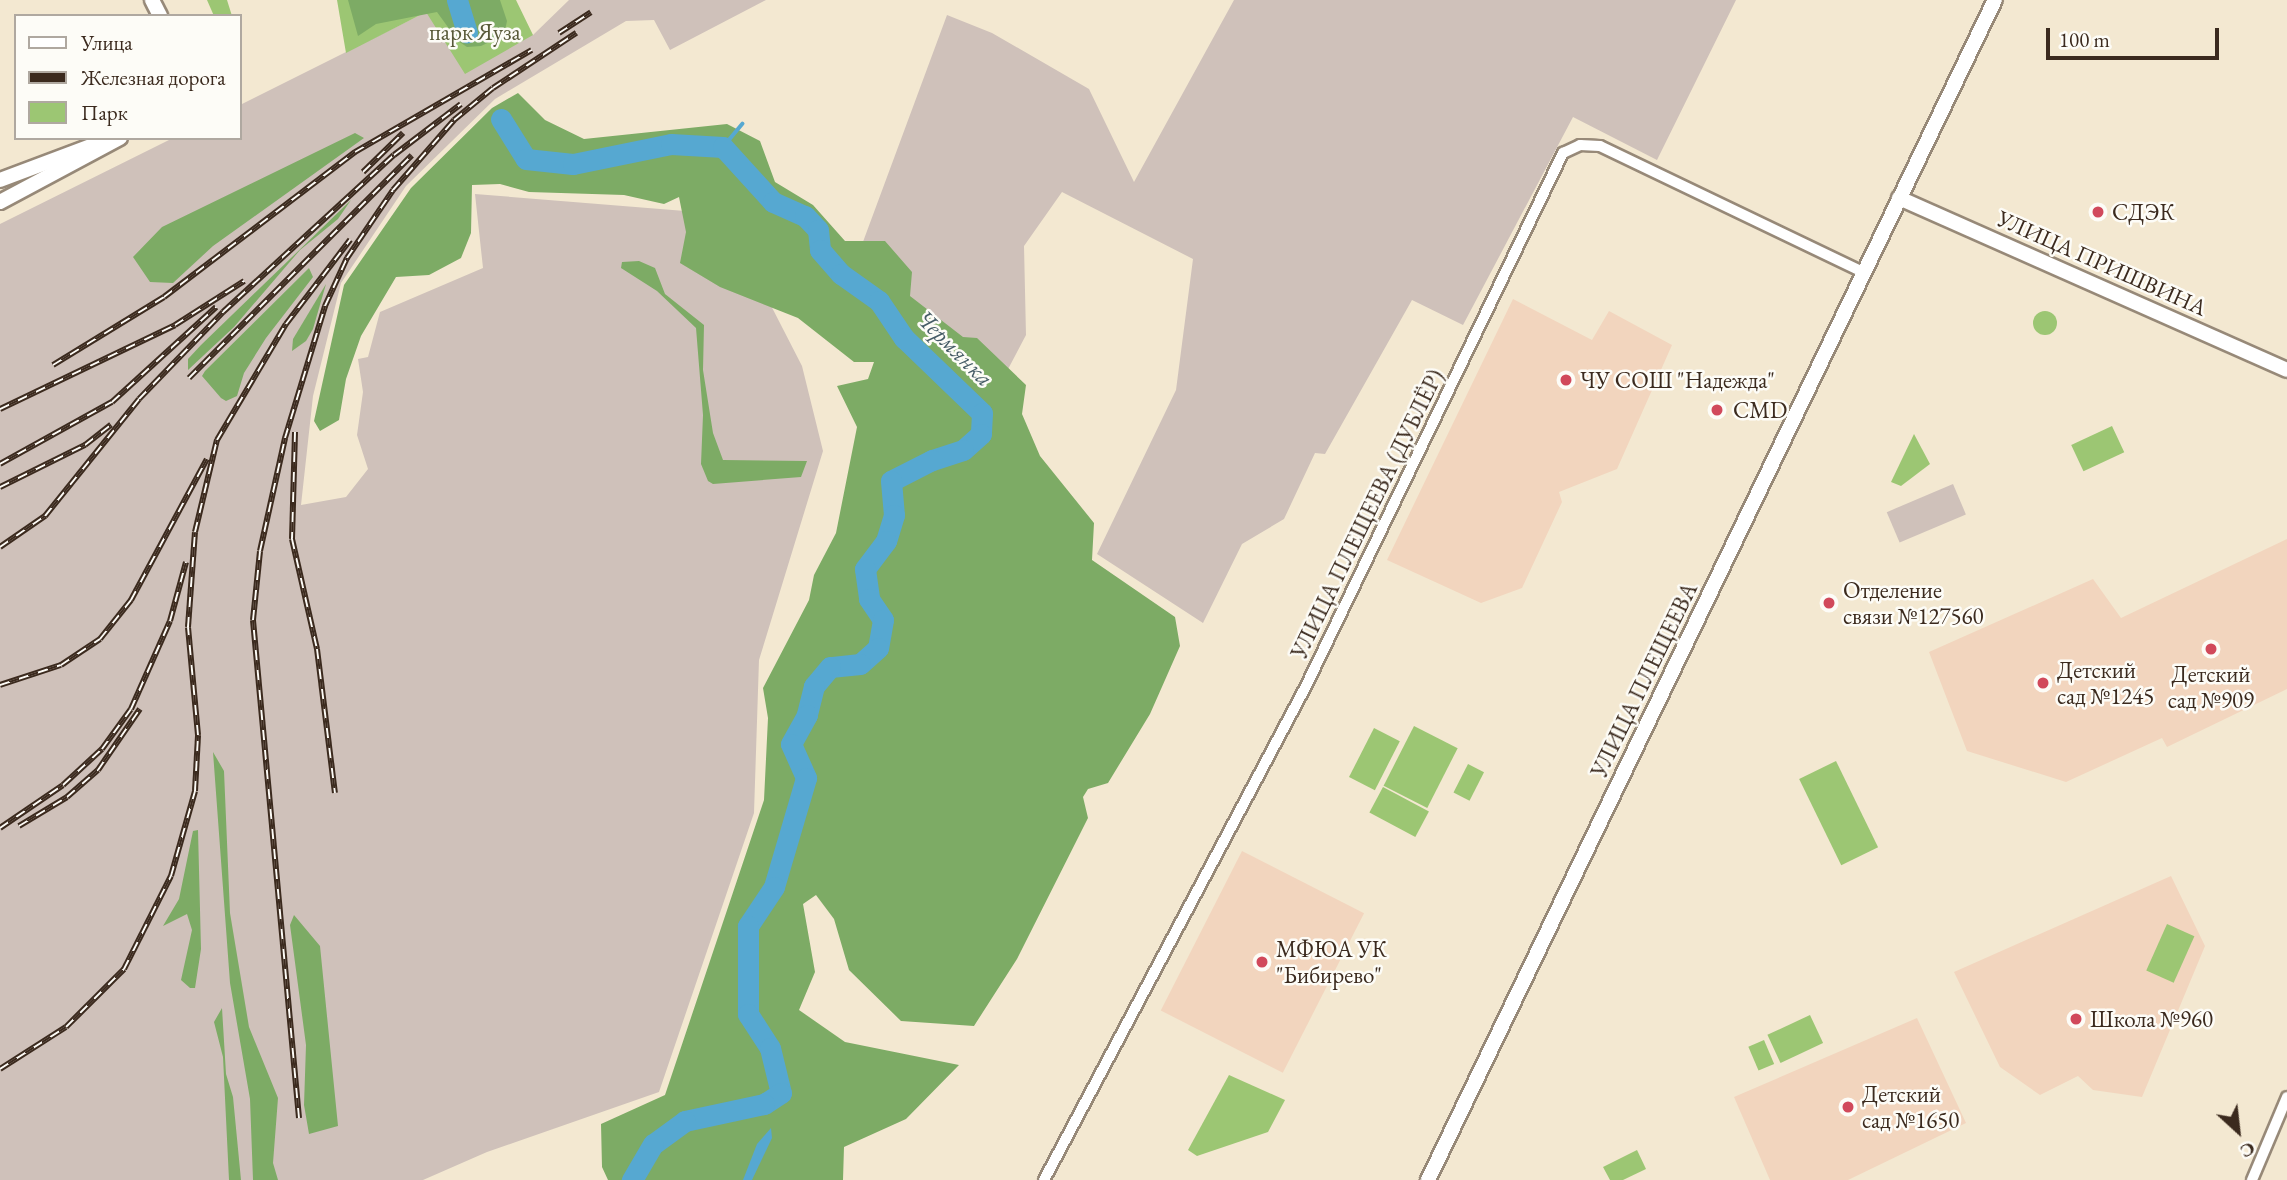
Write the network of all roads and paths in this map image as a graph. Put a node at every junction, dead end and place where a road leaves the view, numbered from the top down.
1 (1995, 0) edge
2 (107, 140) edge
3 (116, 140) edge
4 (0, 180) edge
5 (1899, 198) junction
6 (0, 202) edge
7 (1863, 272) junction
8 (2287, 370) edge
9 (2287, 1097) edge
10 (1044, 1180) edge
11 (1428, 1180) edge
12 (2252, 1180) edge

1 - 5 main road, УЛИЦА ПЛЕЩЕЕВА
2 - 4 main road
3 - 6 main road
5 - 7 main road, УЛИЦА ПЛЕЩЕЕВА
5 - 8 main road, УЛИЦА ПРИШВИНА
7 - 10 street, УЛИЦА ПЛЕЩЕЕВА (ДУБЛЁР)
7 - 11 main road, УЛИЦА ПЛЕЩЕЕВА
9 - 12 street

